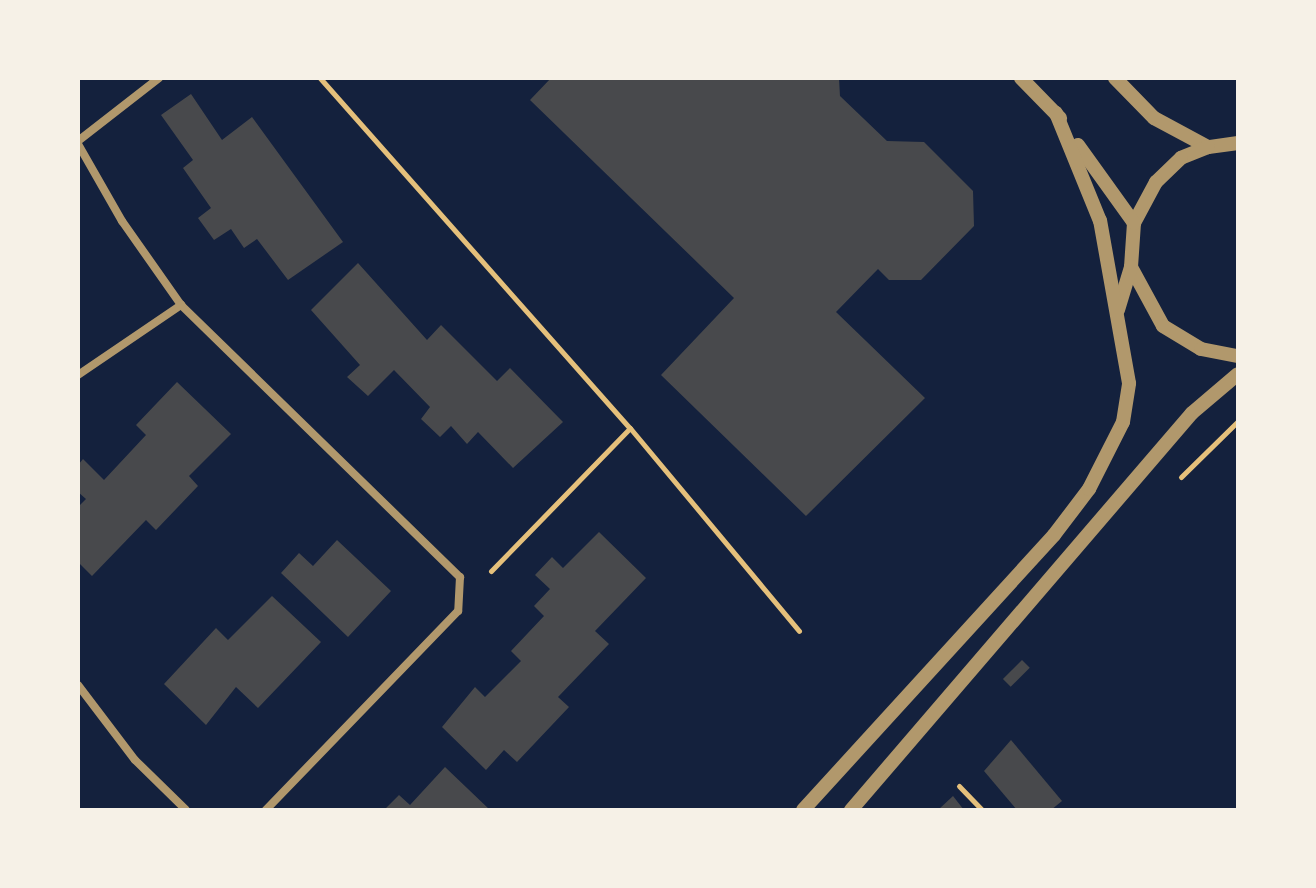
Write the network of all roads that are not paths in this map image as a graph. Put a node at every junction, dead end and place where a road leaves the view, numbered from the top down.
1 (159, 78) edge
2 (1021, 78) edge
3 (1115, 78) edge
4 (1056, 113) junction
5 (78, 142) edge
6 (1238, 143) edge
7 (1208, 147) junction
8 (1134, 223) junction
9 (1131, 267) junction
10 (181, 305) junction
11 (1117, 314) junction
12 (1238, 356) edge
13 (1238, 374) edge
14 (78, 375) edge
15 (78, 685) edge
16 (186, 810) edge
17 (266, 810) edge
18 (803, 810) edge
19 (851, 810) edge

1 - 5 street
2 - 4 street
3 - 7 street
4 - 8 street
4 - 11 street
5 - 10 street
6 - 7 street
7 - 8 street
8 - 9 street
9 - 11 street
9 - 12 street
10 - 14 street
10 - 17 street
11 - 18 street
13 - 19 street
15 - 16 street

